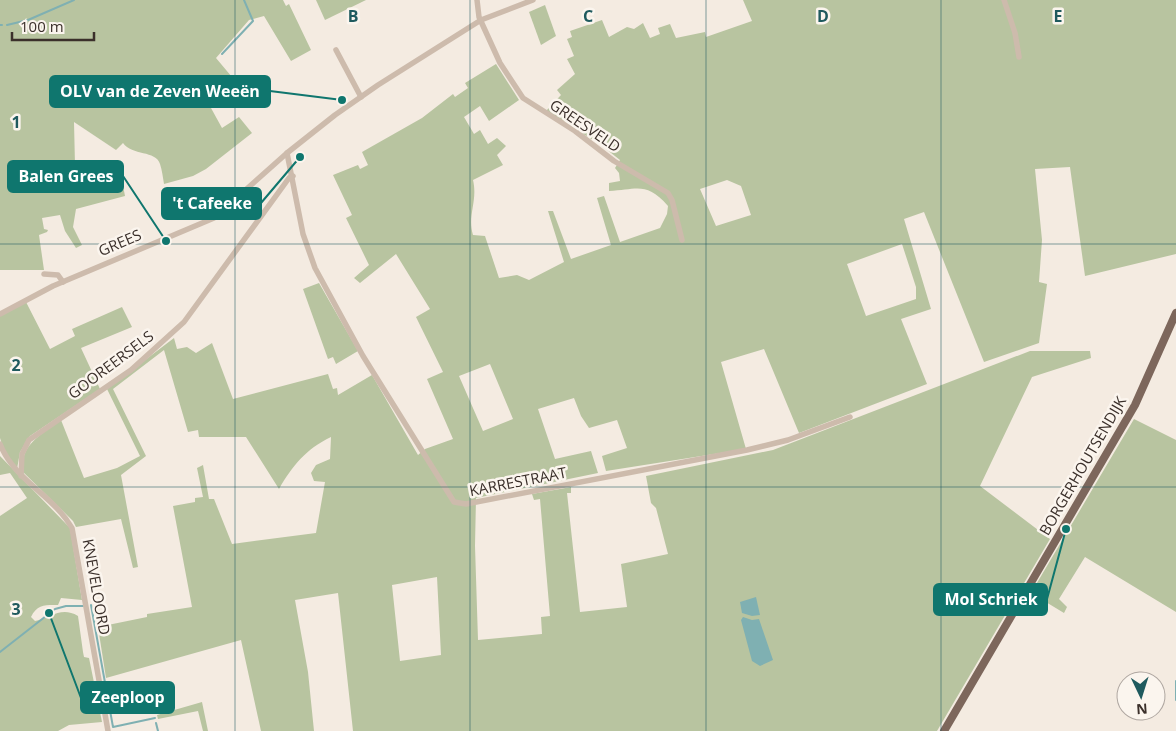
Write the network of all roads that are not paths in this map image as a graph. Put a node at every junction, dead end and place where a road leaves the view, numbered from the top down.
1 (477, 0) edge
2 (533, 0) edge
3 (1004, 0) edge
4 (481, 20) junction
5 (336, 50) dead end
6 (1019, 57) dead end
7 (361, 97) junction
8 (287, 152) junction
9 (293, 176) junction
10 (682, 240) dead end
11 (44, 274) dead end
12 (63, 282) junction
13 (1176, 313) edge
14 (0, 314) edge
15 (850, 417) dead end
16 (0, 444) edge
17 (21, 476) junction
18 (108, 731) edge
19 (944, 731) edge

1 - 4 street, GREESVELD
2 - 4 street, GREES
3 - 6 street
4 - 7 street, GREES
4 - 10 street, GREESVELD
5 - 7 street
7 - 8 street, GREES
8 - 9 street, KARRESTRAAT
8 - 12 street, GREES
9 - 15 street, KARRESTRAAT
9 - 17 street, GOOREERSELS
11 - 12 street
12 - 14 street, GREES
13 - 19 main road, BORGERHOUTSENDIJK
16 - 17 street, KNEVELOORD
17 - 18 street, KNEVELOORD

